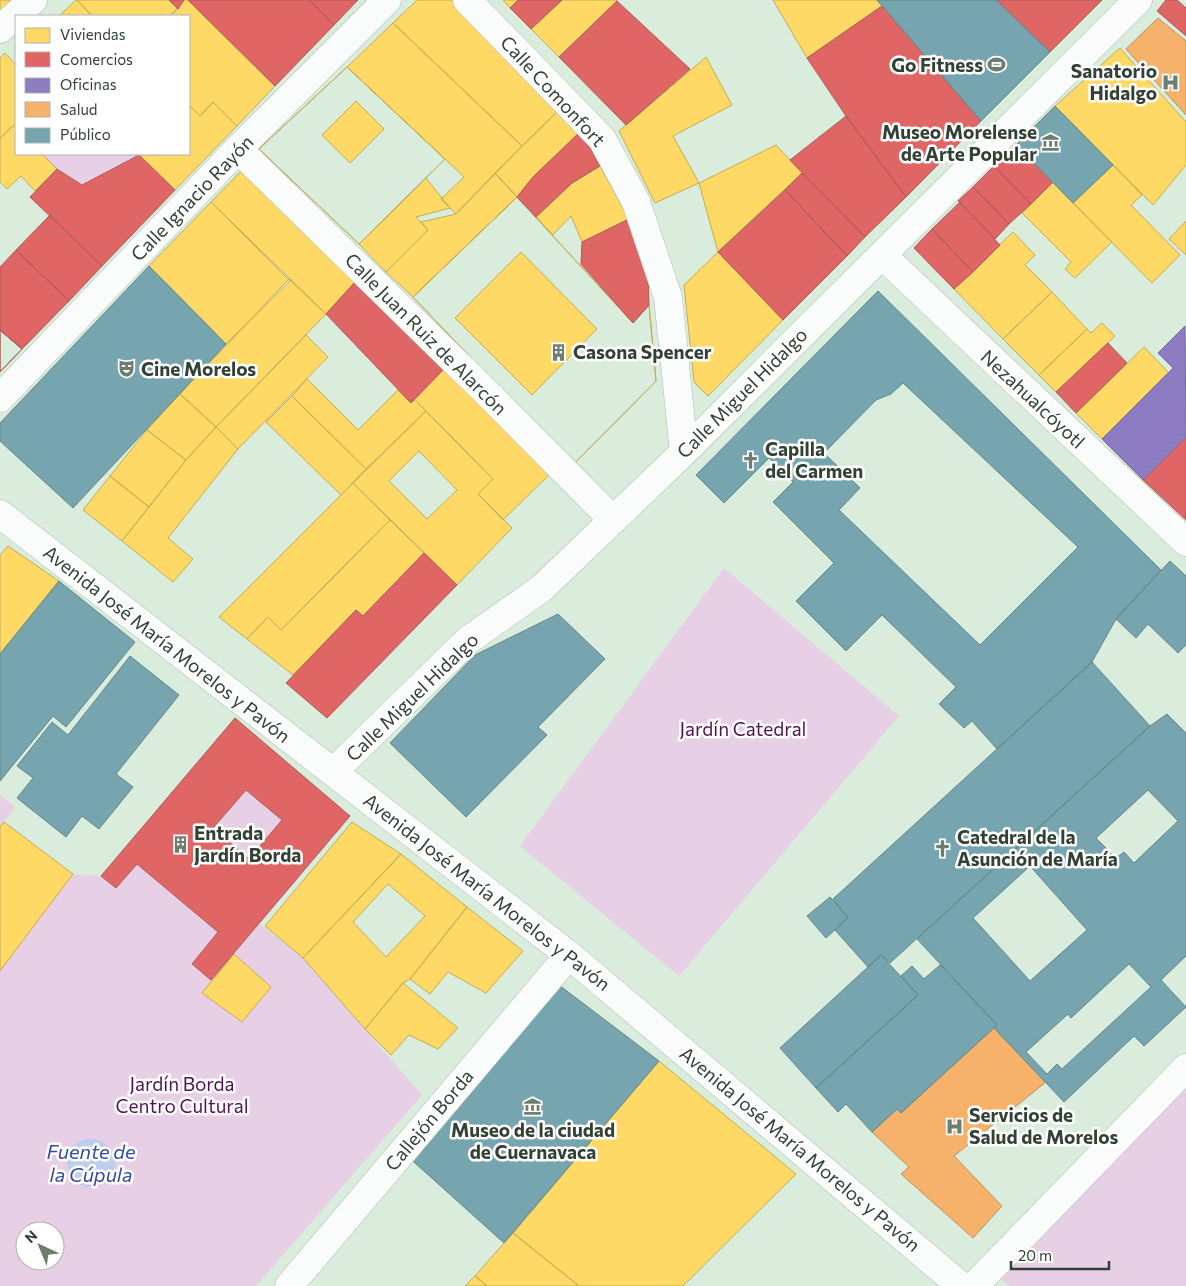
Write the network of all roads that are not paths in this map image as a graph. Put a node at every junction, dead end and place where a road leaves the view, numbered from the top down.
1 (34, 0) edge
2 (387, 0) edge
3 (467, 0) edge
4 (1138, 0) edge
5 (16, 15) edge
6 (15, 16) edge
7 (0, 28) edge
8 (238, 149) junction
9 (882, 255) junction
10 (0, 398) edge
11 (684, 452) junction
12 (2, 520) edge
13 (613, 520) junction
14 (1186, 542) edge
15 (333, 772) junction
16 (569, 955) junction
17 (1186, 1068) edge
18 (289, 1286) edge
19 (961, 1286) edge
20 (974, 1286) edge

1 - 5 street
2 - 8 street, Calle Ignacio Rayón
3 - 11 street, Calle Comonfort
4 - 9 street, Calle Miguel Hidalgo
6 - 7 street
8 - 10 street, Calle Ignacio Rayón
8 - 13 street, Calle Juan Ruiz de Alarcón
9 - 11 street, Calle Miguel Hidalgo
9 - 14 street, Nezahualcóyotl
11 - 13 street, Calle Miguel Hidalgo
12 - 15 street, Avenida José María Morelos y Pavón
13 - 15 street, Calle Miguel Hidalgo
15 - 16 street, Avenida José María Morelos y Pavón
16 - 18 street, Callejón Borda
16 - 19 street, Avenida José María Morelos y Pavón
17 - 20 street

